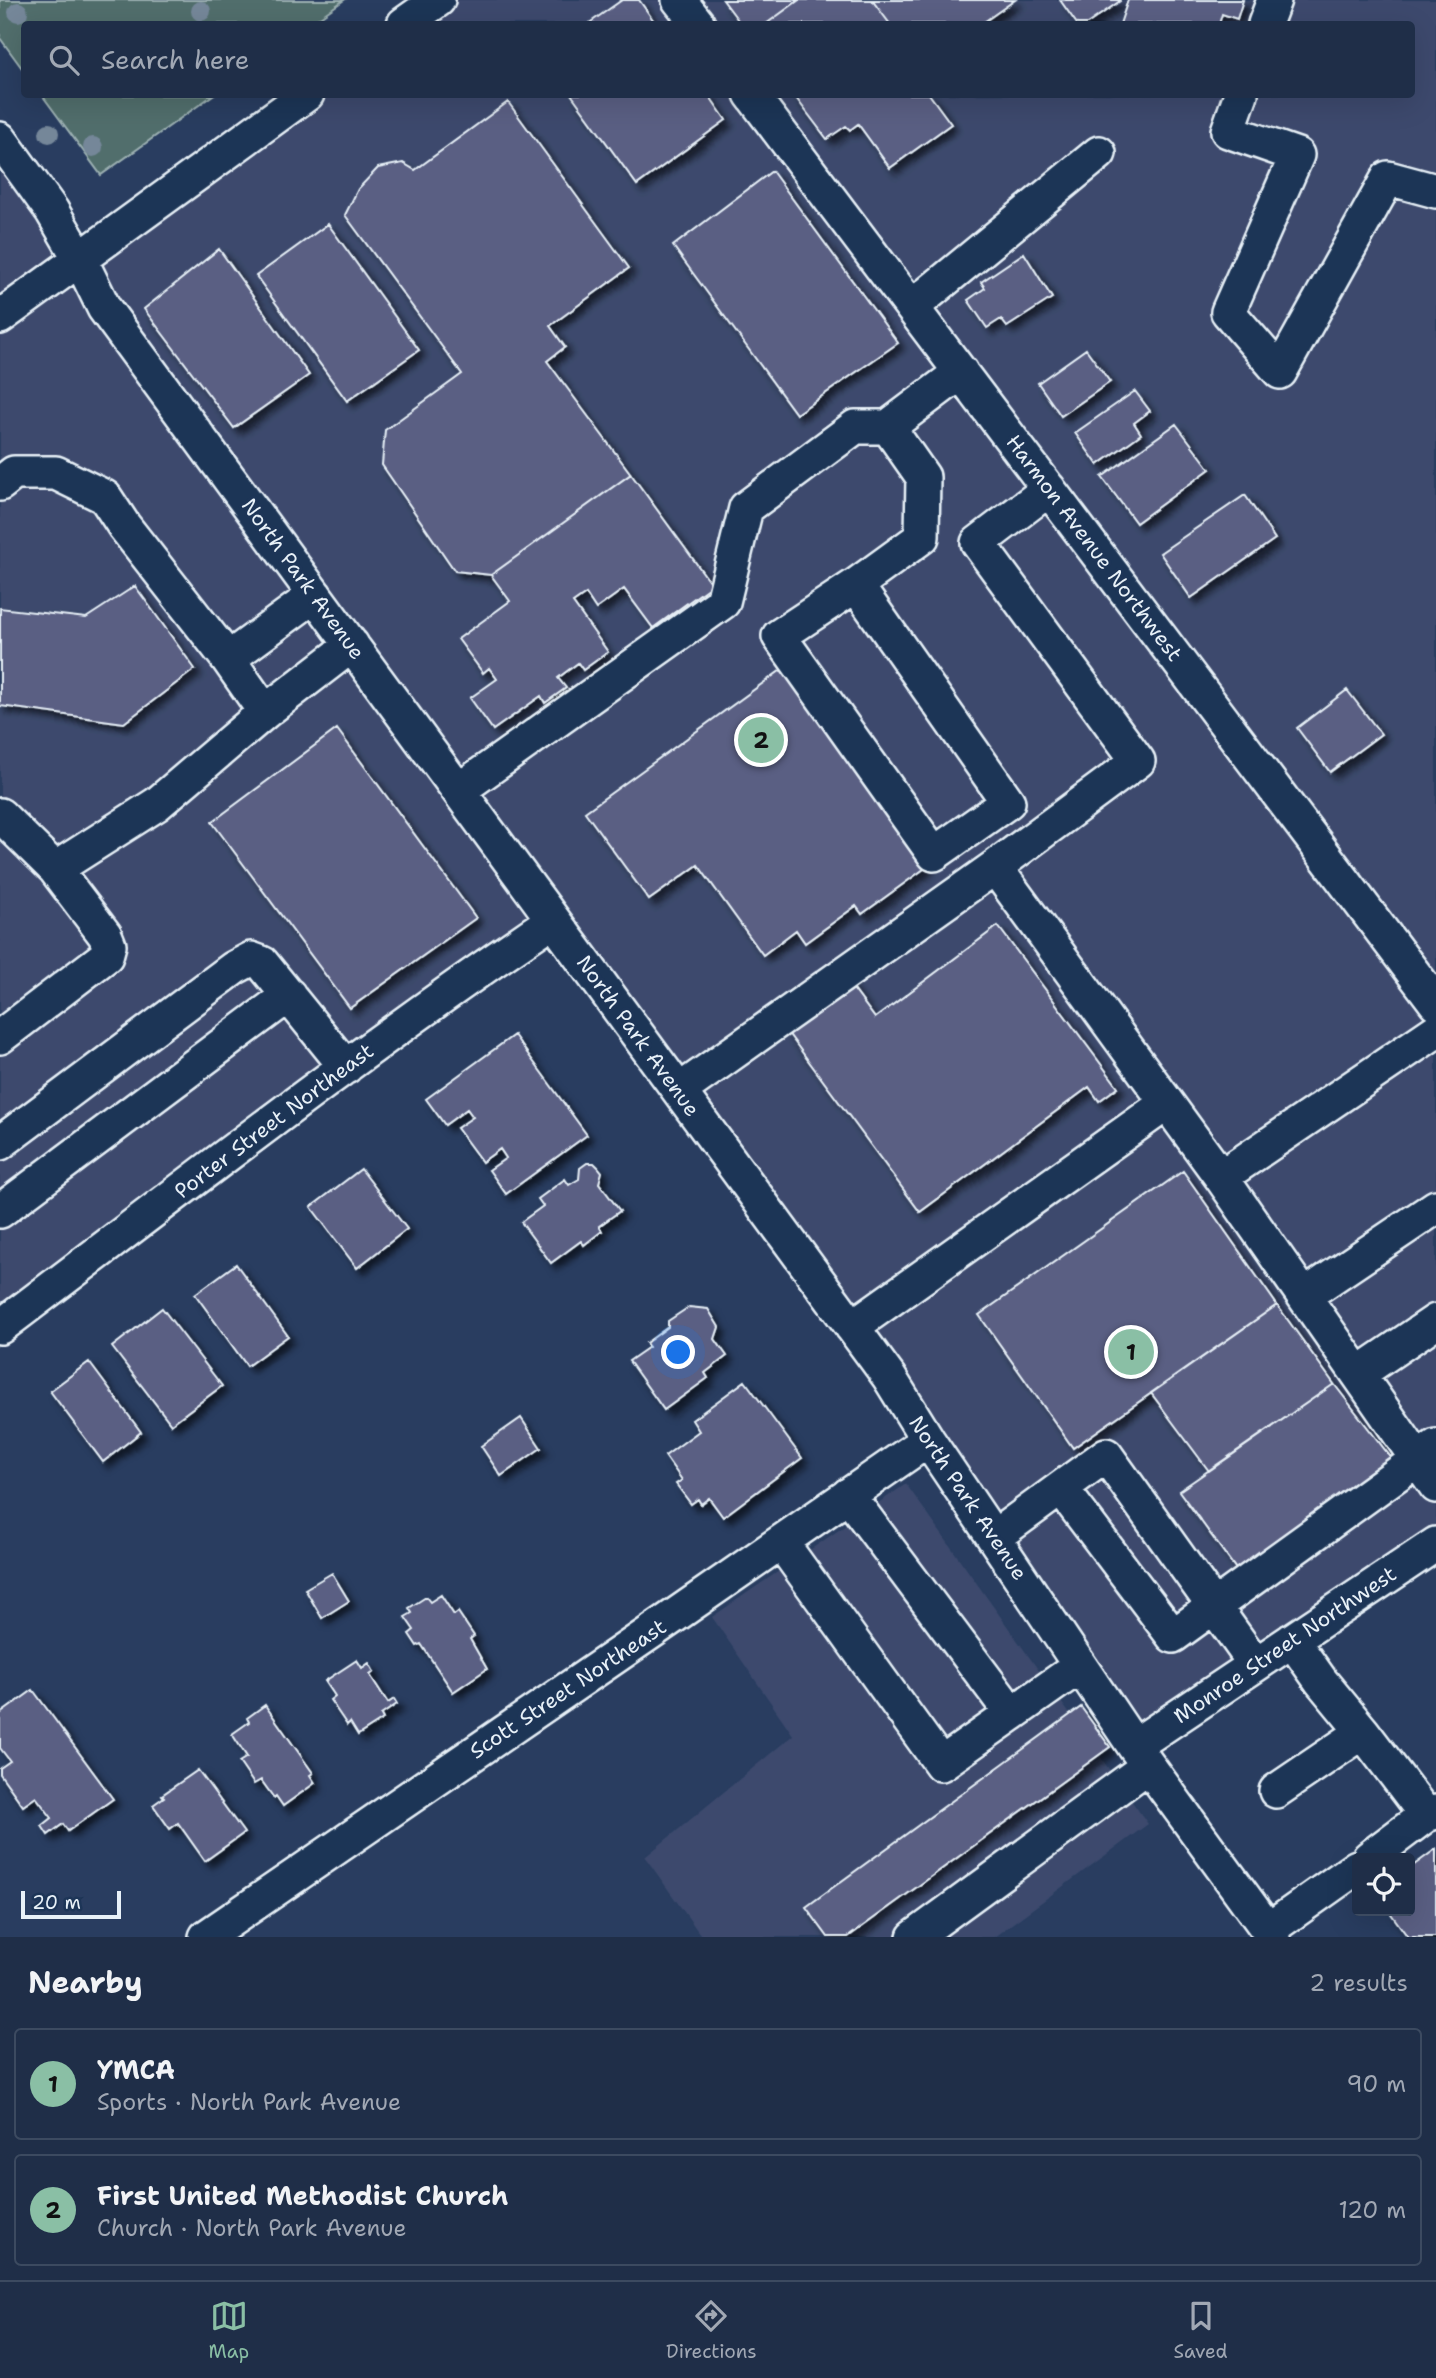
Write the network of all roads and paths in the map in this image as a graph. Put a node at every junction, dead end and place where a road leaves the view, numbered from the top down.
1 (438, 0) edge
2 (679, 0) edge
3 (1274, 0) edge
4 (408, 21) edge
5 (696, 21) edge
6 (1266, 21) edge
7 (301, 98) edge
8 (754, 98) edge
9 (1240, 98) edge
10 (0, 139) edge
11 (1099, 153) dead end
12 (1436, 191) edge
13 (80, 259) junction
14 (912, 307) junction
15 (0, 317) edge
16 (961, 372) junction
17 (888, 426) junction
18 (0, 484) edge
19 (1049, 489) junction
20 (856, 585) junction
21 (315, 595) junction
22 (352, 645) junction
23 (228, 659) junction
24 (265, 712) junction
25 (459, 790) junction
26 (0, 815) edge
27 (995, 867) junction
28 (55, 869) junction
29 (553, 920) junction
30 (289, 995) junction
31 (1436, 1003) edge
32 (1436, 1031) edge
33 (0, 1037) edge
34 (346, 1067) junction
35 (678, 1091) junction
36 (1167, 1104) junction
37 (0, 1143) edge
38 (1222, 1177) junction
39 (1436, 1207) edge
40 (0, 1211) edge
41 (1304, 1296) junction
42 (5, 1314) edge
43 (1436, 1321) edge
44 (852, 1327) junction
45 (1358, 1374) junction
46 (928, 1440) junction
47 (1427, 1453) edge
48 (1436, 1486) edge
49 (1061, 1488) junction
50 (848, 1495) junction
51 (993, 1537) junction
52 (781, 1542) junction
53 (1436, 1544) edge
54 (1215, 1607) junction
55 (1292, 1640) junction
56 (1255, 1664) junction
57 (1080, 1666) junction
58 (1012, 1714) junction
59 (1363, 1732) junction
60 (1141, 1756) junction
61 (1276, 1791) dead end
62 (1431, 1813) edge
63 (1376, 1853) edge
64 (1352, 1871) edge
65 (226, 1932) edge
66 (1270, 1933) edge
67 (914, 1937) edge

1 - 4 street
2 - 5 street
3 - 6 street
7 - 13 street
8 - 14 street, Harmon Avenue Northwest
9 - 12 street
10 - 13 street, North Park Avenue
11 - 14 street
13 - 15 street
13 - 21 street, North Park Avenue
14 - 16 street, Harmon Avenue Northwest
16 - 17 street
16 - 19 street, Harmon Avenue Northwest
17 - 20 street
17 - 25 street
18 - 23 street
19 - 27 street
19 - 31 street, Harmon Avenue Northwest
20 - 20 street
21 - 22 street, North Park Avenue
21 - 23 street
22 - 24 street
22 - 25 street, North Park Avenue
23 - 24 street
24 - 28 street
25 - 29 street, North Park Avenue
26 - 28 street
27 - 35 street
27 - 36 street
28 - 33 street
29 - 34 street, Porter Street Northeast
29 - 35 street, North Park Avenue
30 - 34 street
30 - 37 street
30 - 40 street
32 - 38 street
34 - 42 street, Porter Street Northeast
35 - 44 street, North Park Avenue
36 - 38 street
36 - 44 street
38 - 41 street
39 - 41 street
41 - 45 street
43 - 45 street
44 - 46 street, North Park Avenue
45 - 47 street
46 - 50 street, Scott Street Northeast
46 - 51 street, North Park Avenue
47 - 48 street
47 - 54 street
49 - 51 street
49 - 54 street
49 - 54 street
50 - 52 street, Scott Street Northeast
50 - 58 street
51 - 57 street, North Park Avenue
52 - 58 street
52 - 65 street, Scott Street Northeast
53 - 55 street, Monroe Street Northwest
54 - 56 street
55 - 56 street, Monroe Street Northwest
55 - 59 street
56 - 60 street, Monroe Street Northwest
57 - 58 street
57 - 60 street, North Park Avenue
59 - 61 street
59 - 62 street
60 - 66 street, North Park Avenue
60 - 67 street, Monroe Street Northwest
62 - 63 street
64 - 66 street

